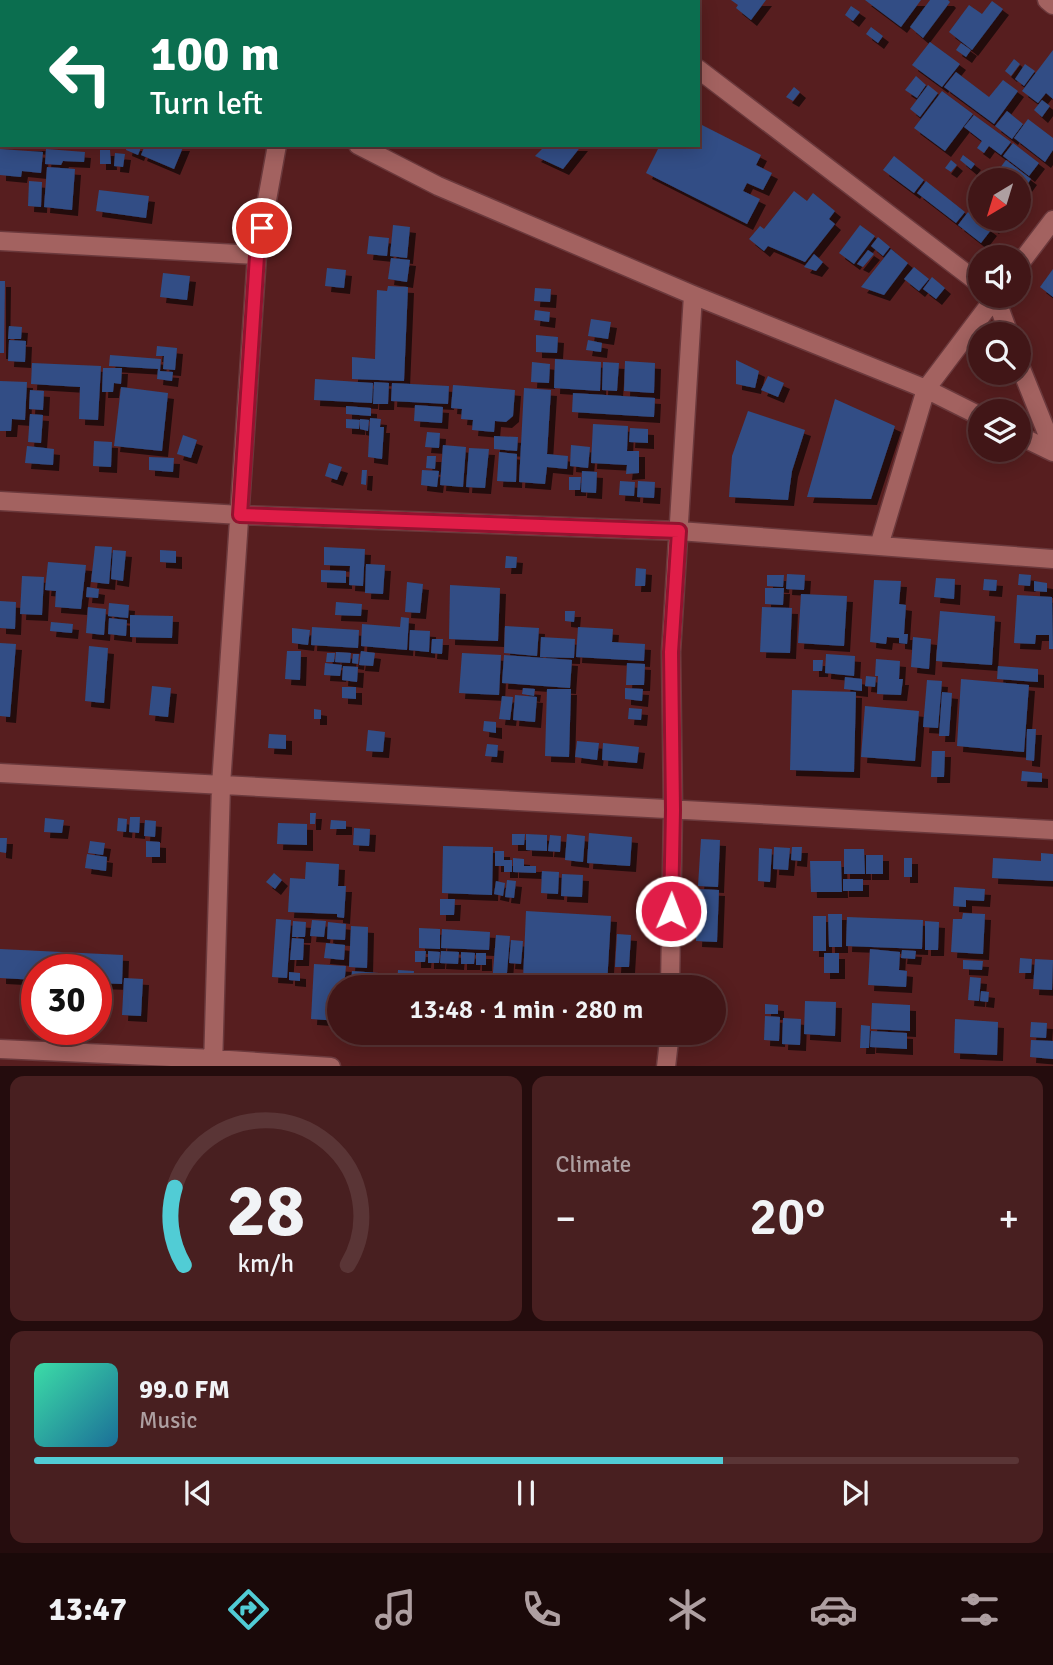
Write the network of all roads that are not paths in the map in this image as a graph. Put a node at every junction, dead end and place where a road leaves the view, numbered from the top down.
1 (1047, 0) edge
2 (1053, 5) edge
3 (700, 71) edge
4 (277, 147) edge
5 (366, 147) edge
6 (1053, 220) edge
7 (0, 240) edge
8 (1031, 249) edge
9 (257, 256) junction
10 (968, 275) edge
11 (693, 295) junction
12 (987, 308) edge
13 (1027, 385) edge
14 (926, 389) junction
15 (968, 410) edge
16 (1031, 441) edge
17 (1053, 450) edge
18 (0, 501) edge
19 (240, 515) junction
20 (679, 531) junction
21 (879, 546) junction
22 (1053, 559) edge
23 (0, 773) edge
24 (221, 785) junction
25 (673, 810) junction
26 (1053, 830) edge
27 (670, 975) edge
28 (668, 1045) edge
29 (0, 1049) edge
30 (214, 1063) edge
31 (331, 1066) edge
32 (666, 1066) edge

1 - 2 street
3 - 10 street
4 - 9 street
5 - 11 street
6 - 8 street
7 - 9 street
9 - 19 street
11 - 14 street
11 - 20 street
12 - 14 street
13 - 17 street
14 - 15 street
14 - 21 street
16 - 17 street
18 - 19 street
19 - 20 street
19 - 24 street
20 - 21 street
20 - 25 street
21 - 22 street
23 - 24 street
24 - 25 street
24 - 30 street
25 - 26 street
25 - 27 street
28 - 32 street
29 - 30 street
30 - 31 street

